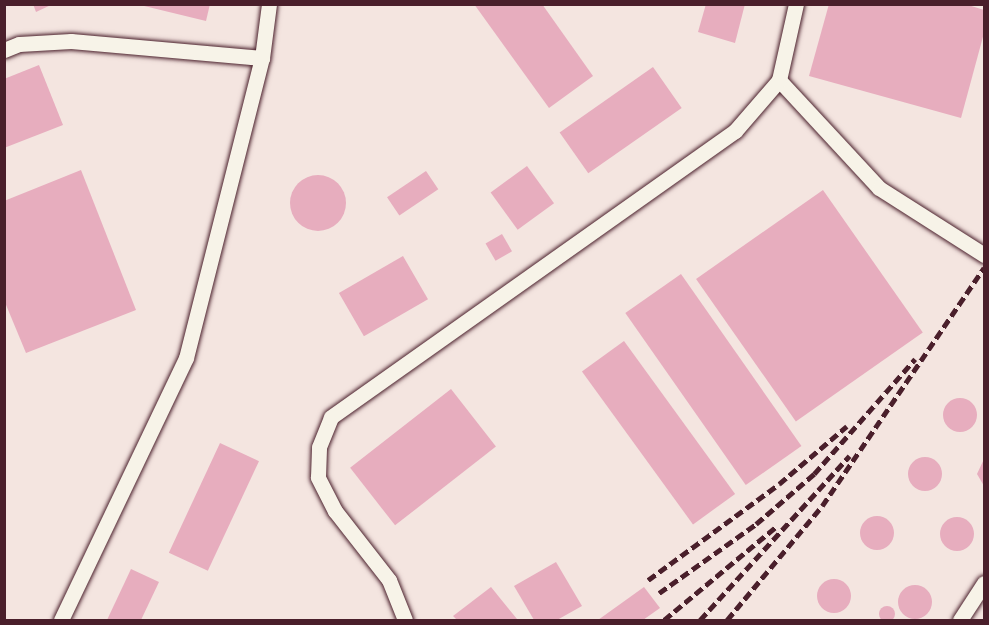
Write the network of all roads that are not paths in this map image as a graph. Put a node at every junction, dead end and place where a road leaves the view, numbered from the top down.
1 (269, 4) edge
2 (796, 4) edge
3 (4, 50) edge
4 (262, 58) junction
5 (779, 80) junction
6 (984, 255) edge
7 (984, 583) edge
8 (62, 621) edge
9 (405, 621) edge
10 (960, 621) edge

1 - 4 lane
2 - 5 lane
3 - 4 lane
4 - 8 lane
5 - 6 lane
5 - 9 lane
7 - 10 lane

